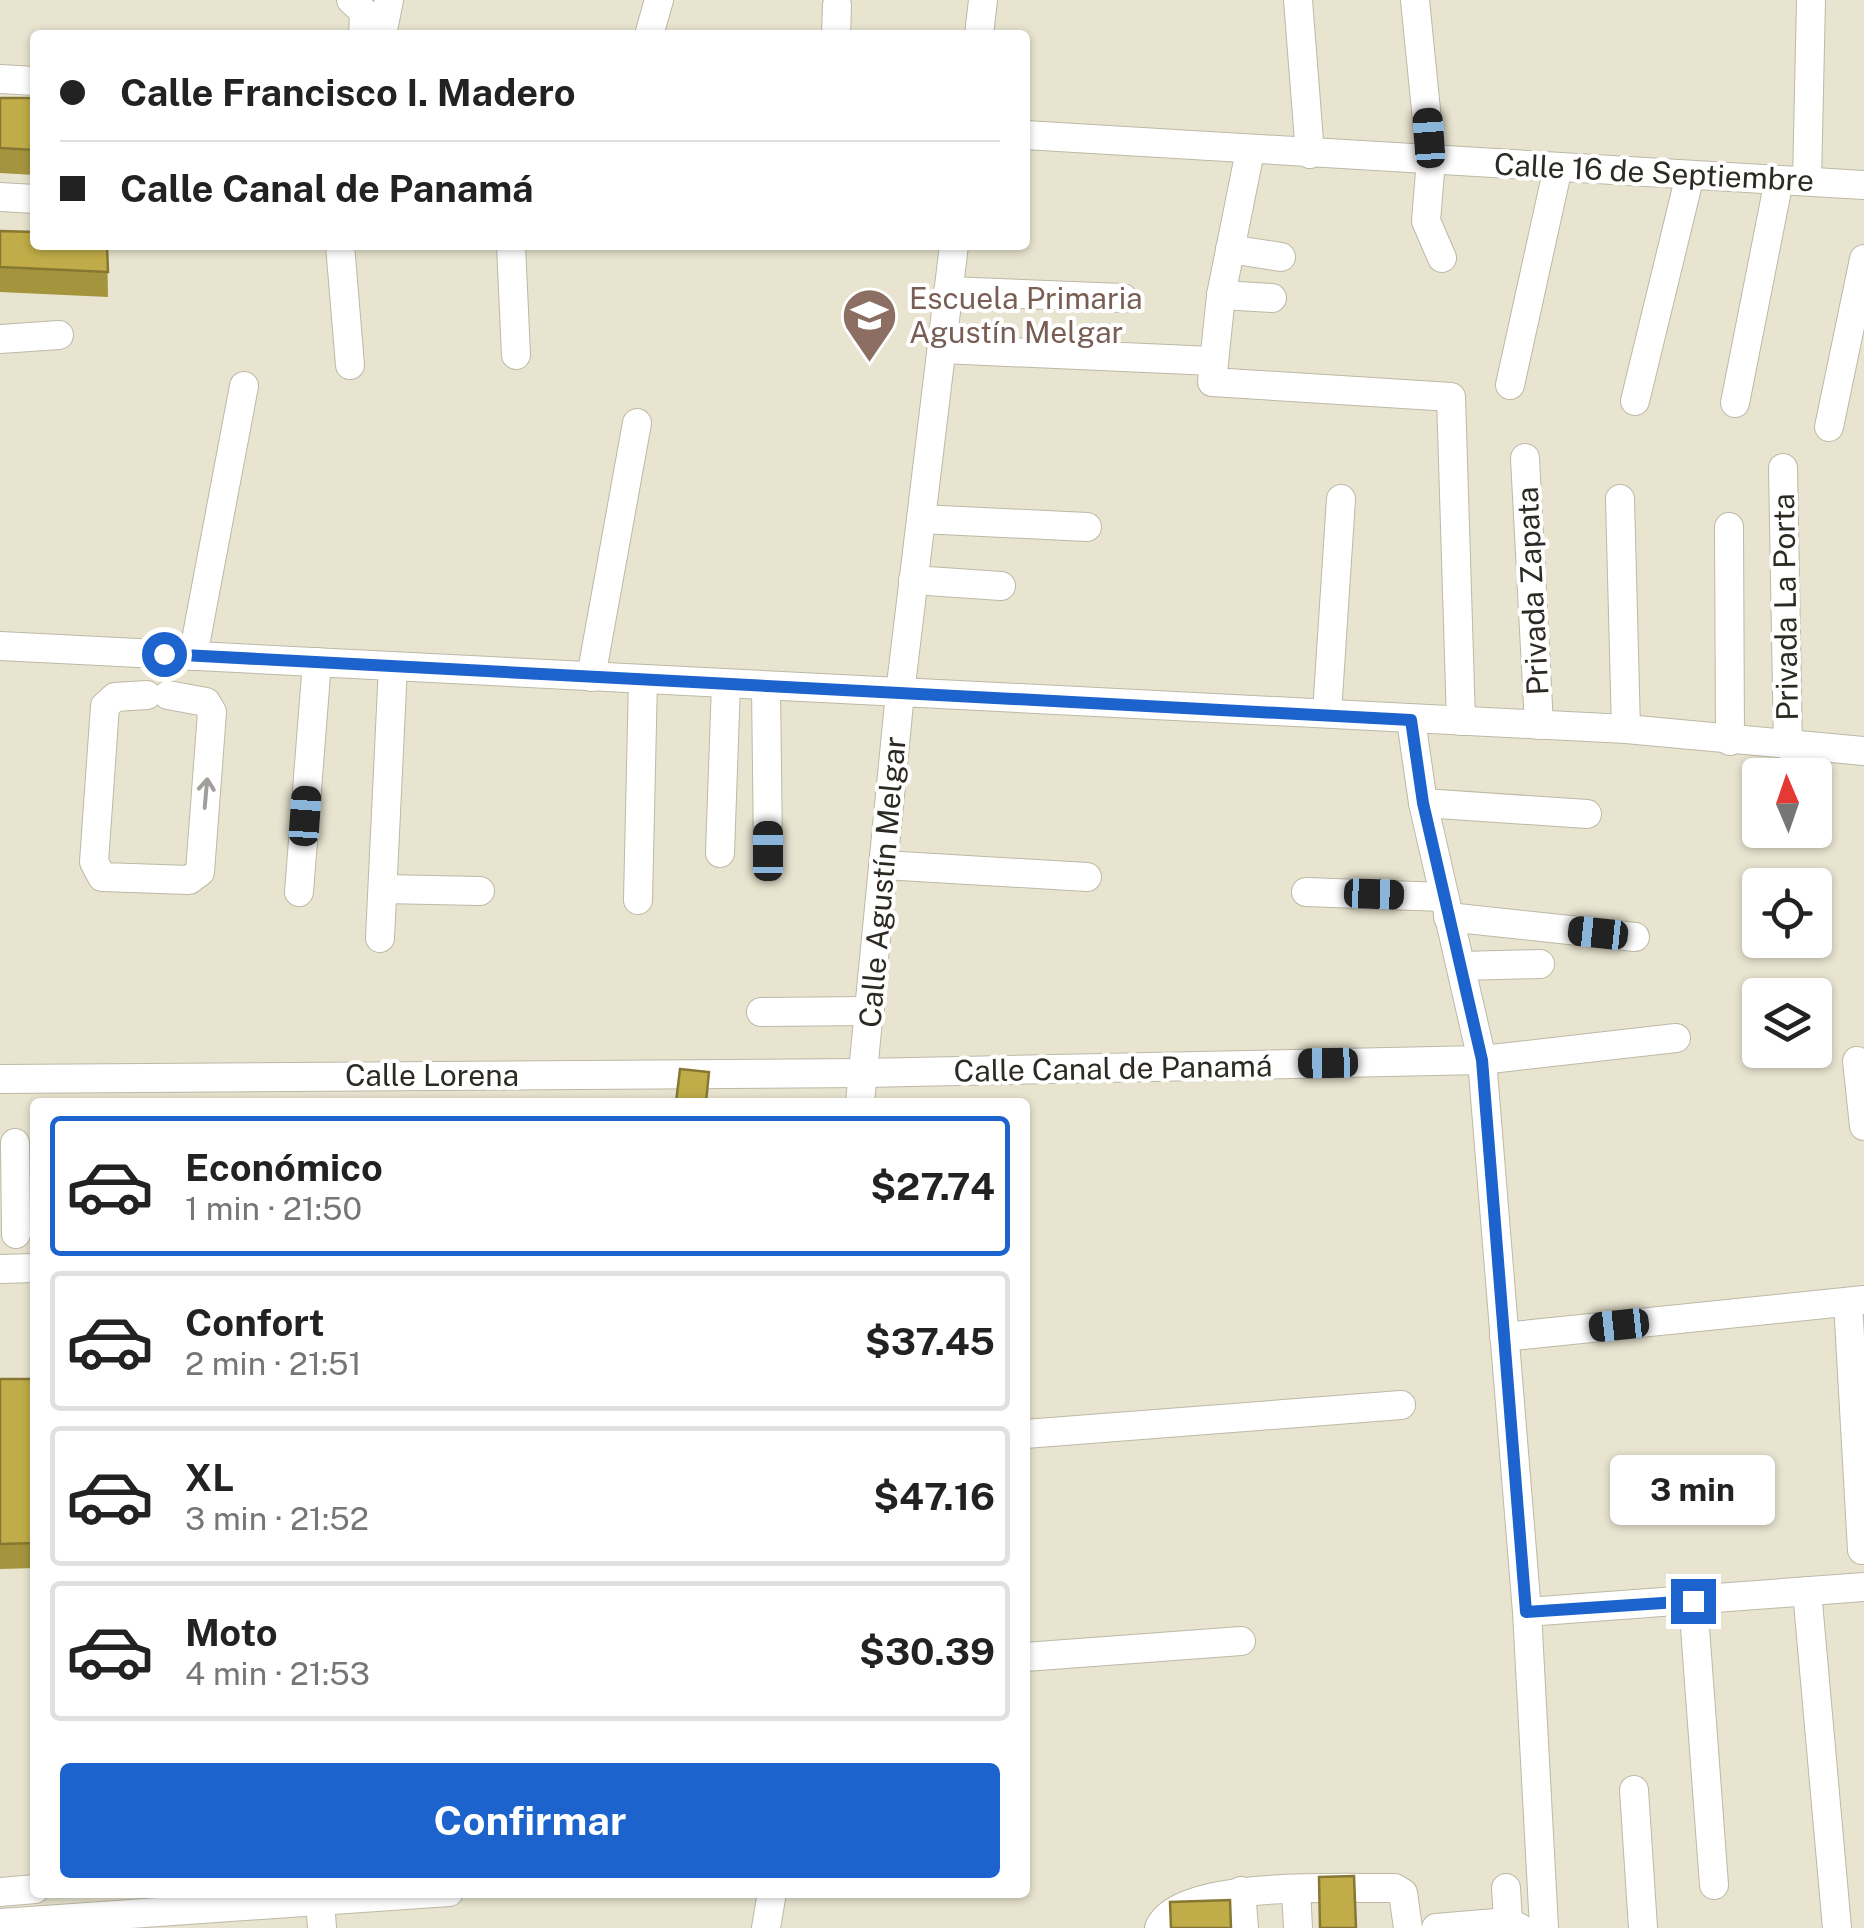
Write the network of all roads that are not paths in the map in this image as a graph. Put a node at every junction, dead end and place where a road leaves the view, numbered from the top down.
1 (351, 0) edge
2 (388, 0) edge
3 (632, 0) edge
4 (659, 0) edge
5 (983, 0) edge
6 (1298, 0) edge
7 (1414, 0) edge
8 (1811, 0) edge
9 (838, 5) dead end
10 (363, 30) edge
11 (383, 30) edge
12 (650, 30) edge
13 (836, 30) edge
14 (980, 30) edge
15 (0, 79) edge
16 (30, 81) edge
17 (1030, 135) edge
18 (1250, 151) junction
19 (1310, 154) junction
20 (1431, 160) junction
21 (1558, 167) junction
22 (1690, 175) junction
23 (1793, 180) junction
24 (1864, 185) edge
25 (0, 198) edge
26 (30, 199) edge
27 (1230, 249) junction
28 (340, 250) edge
29 (511, 250) edge
30 (953, 250) edge
31 (1281, 257) dead end
32 (1442, 258) dead end
33 (1864, 259) edge
34 (948, 292) junction
35 (1221, 294) junction
36 (1123, 298) dead end
37 (1272, 298) dead end
38 (59, 335) dead end
39 (0, 339) edge
40 (942, 349) junction
41 (516, 356) dead end
42 (1212, 361) junction
43 (350, 365) dead end
44 (1510, 385) dead end
45 (244, 386) dead end
46 (1635, 402) dead end
47 (1735, 403) dead end
48 (637, 423) dead end
49 (1830, 427) dead end
50 (1525, 458) dead end
51 (1783, 468) dead end
52 (1340, 499) dead end
53 (1620, 499) dead end
54 (920, 520) junction
55 (1087, 527) dead end
56 (1729, 527) dead end
57 (914, 580) junction
58 (1001, 586) dead end
59 (0, 646) edge
60 (164, 654) junction
61 (193, 656) junction
62 (316, 662) junction
63 (393, 666) junction
64 (590, 677) junction
65 (643, 680) junction
66 (726, 684) junction
67 (766, 686) junction
68 (158, 691) junction
69 (900, 693) junction
70 (1327, 714) junction
71 (1411, 720) junction
72 (1461, 722) junction
73 (1539, 724) junction
74 (1626, 729) junction
75 (1730, 741) junction
76 (1788, 746) junction
77 (1864, 751) edge
78 (1423, 803) junction
79 (1587, 814) dead end
80 (768, 851) dead end
81 (720, 853) dead end
82 (884, 865) junction
83 (1087, 877) dead end
84 (383, 889) junction
85 (480, 891) dead end
86 (300, 892) dead end
87 (1306, 892) dead end
88 (638, 900) dead end
89 (1446, 907) junction
90 (1635, 937) dead end
91 (380, 938) dead end
92 (1540, 964) dead end
93 (1461, 966) junction
94 (870, 1011) junction
95 (760, 1012) dead end
96 (1676, 1038) dead end
97 (1482, 1060) junction
98 (1858, 1061) dead end
99 (864, 1073) junction
100 (0, 1079) edge
101 (861, 1098) edge
102 (1864, 1126) edge
103 (16, 1143) edge
104 (16, 1234) dead end
105 (0, 1268) edge
106 (30, 1268) edge
107 (1856, 1301) edge
108 (1504, 1337) junction
109 (1402, 1405) dead end
110 (1030, 1434) edge
111 (1862, 1550) edge
112 (1864, 1586) edge
113 (1807, 1591) junction
114 (1693, 1601) junction
115 (1526, 1612) junction
116 (1241, 1641) dead end
117 (1030, 1657) edge
118 (1634, 1790) dead end
119 (1714, 1885) dead end
120 (1506, 1888) dead end
121 (30, 1889) edge
122 (1296, 1890) junction
123 (0, 1892) edge
124 (1241, 1892) junction
125 (416, 1898) edge
126 (771, 1898) edge
127 (321, 1915) edge
128 (0, 1923) edge
129 (1514, 1925) edge
130 (766, 1928) edge
131 (1159, 1928) edge
132 (1244, 1928) edge
133 (1298, 1928) edge
134 (1408, 1928) edge
135 (1436, 1928) edge
136 (1544, 1928) edge
137 (1642, 1928) edge
138 (1836, 1928) edge

1 - 10 street
2 - 11 street
3 - 4 street
4 - 12 street
5 - 14 street
6 - 19 street
7 - 20 street
8 - 23 street
9 - 13 street
15 - 16 street
17 - 18 street, Calle 16 de Septiembre
18 - 19 street, Calle 16 de Septiembre
18 - 27 street
19 - 20 street, Calle 16 de Septiembre
20 - 21 street, Calle 16 de Septiembre
20 - 32 street
21 - 22 street, Calle 16 de Septiembre
21 - 44 street
22 - 23 street, Calle 16 de Septiembre
22 - 46 street
23 - 24 street, Calle 16 de Septiembre
23 - 47 street
25 - 26 street
27 - 31 street
27 - 35 street
28 - 43 street
29 - 41 street
30 - 34 street, Calle Agustín Melgar
33 - 49 street
34 - 36 street
34 - 40 street, Calle Agustín Melgar
35 - 37 street
35 - 42 street
38 - 39 street
40 - 42 street
40 - 54 street, Calle Agustín Melgar
42 - 72 street
45 - 61 street
48 - 64 street
50 - 73 street, Privada Zapata
51 - 76 street, Privada La Porta
52 - 70 street
53 - 74 street
54 - 55 street
54 - 57 street, Calle Agustín Melgar
56 - 75 street
57 - 58 street
57 - 69 street, Calle Agustín Melgar
59 - 60 street
60 - 61 street
60 - 68 street
61 - 62 street
62 - 63 street
62 - 86 street
63 - 64 street
63 - 84 street
64 - 65 street
65 - 66 street
65 - 88 street
66 - 67 street
66 - 81 street
67 - 69 street
67 - 80 street
68 -> 68 street
69 - 70 street
69 - 82 street, Calle Agustín Melgar
70 - 71 street
71 - 72 street
71 - 78 street
72 - 73 street
73 - 74 street
74 - 75 street
75 - 76 street
76 - 77 street
78 - 79 street
78 - 89 street
82 - 83 street
82 - 94 street, Calle Agustín Melgar
84 - 85 street
84 - 91 street
87 - 89 street
89 - 90 street
89 - 93 street
92 - 93 street
93 - 97 street
94 - 95 street
94 - 99 street, Calle Agustín Melgar
96 - 97 street, Calle Canal de Panamá
97 - 99 street, Calle Canal de Panamá
97 - 108 street
98 - 102 street
99 - 100 street, Calle Lorena
99 - 101 street, Calle Agustín Melgar
103 - 104 street
105 - 106 street
107 - 108 street
107 - 111 street
108 - 115 street
109 - 110 street
112 - 113 street
113 - 114 street
113 - 138 street
114 - 115 street
114 - 119 street
115 - 136 street
116 - 117 street
118 - 137 street
120 - 129 street
121 - 123 street
122 - 124 street
122 - 133 street
122 - 134 street
124 - 131 street
124 - 132 street
125 - 127 street
126 - 130 street
127 - 128 street
129 - 135 street

